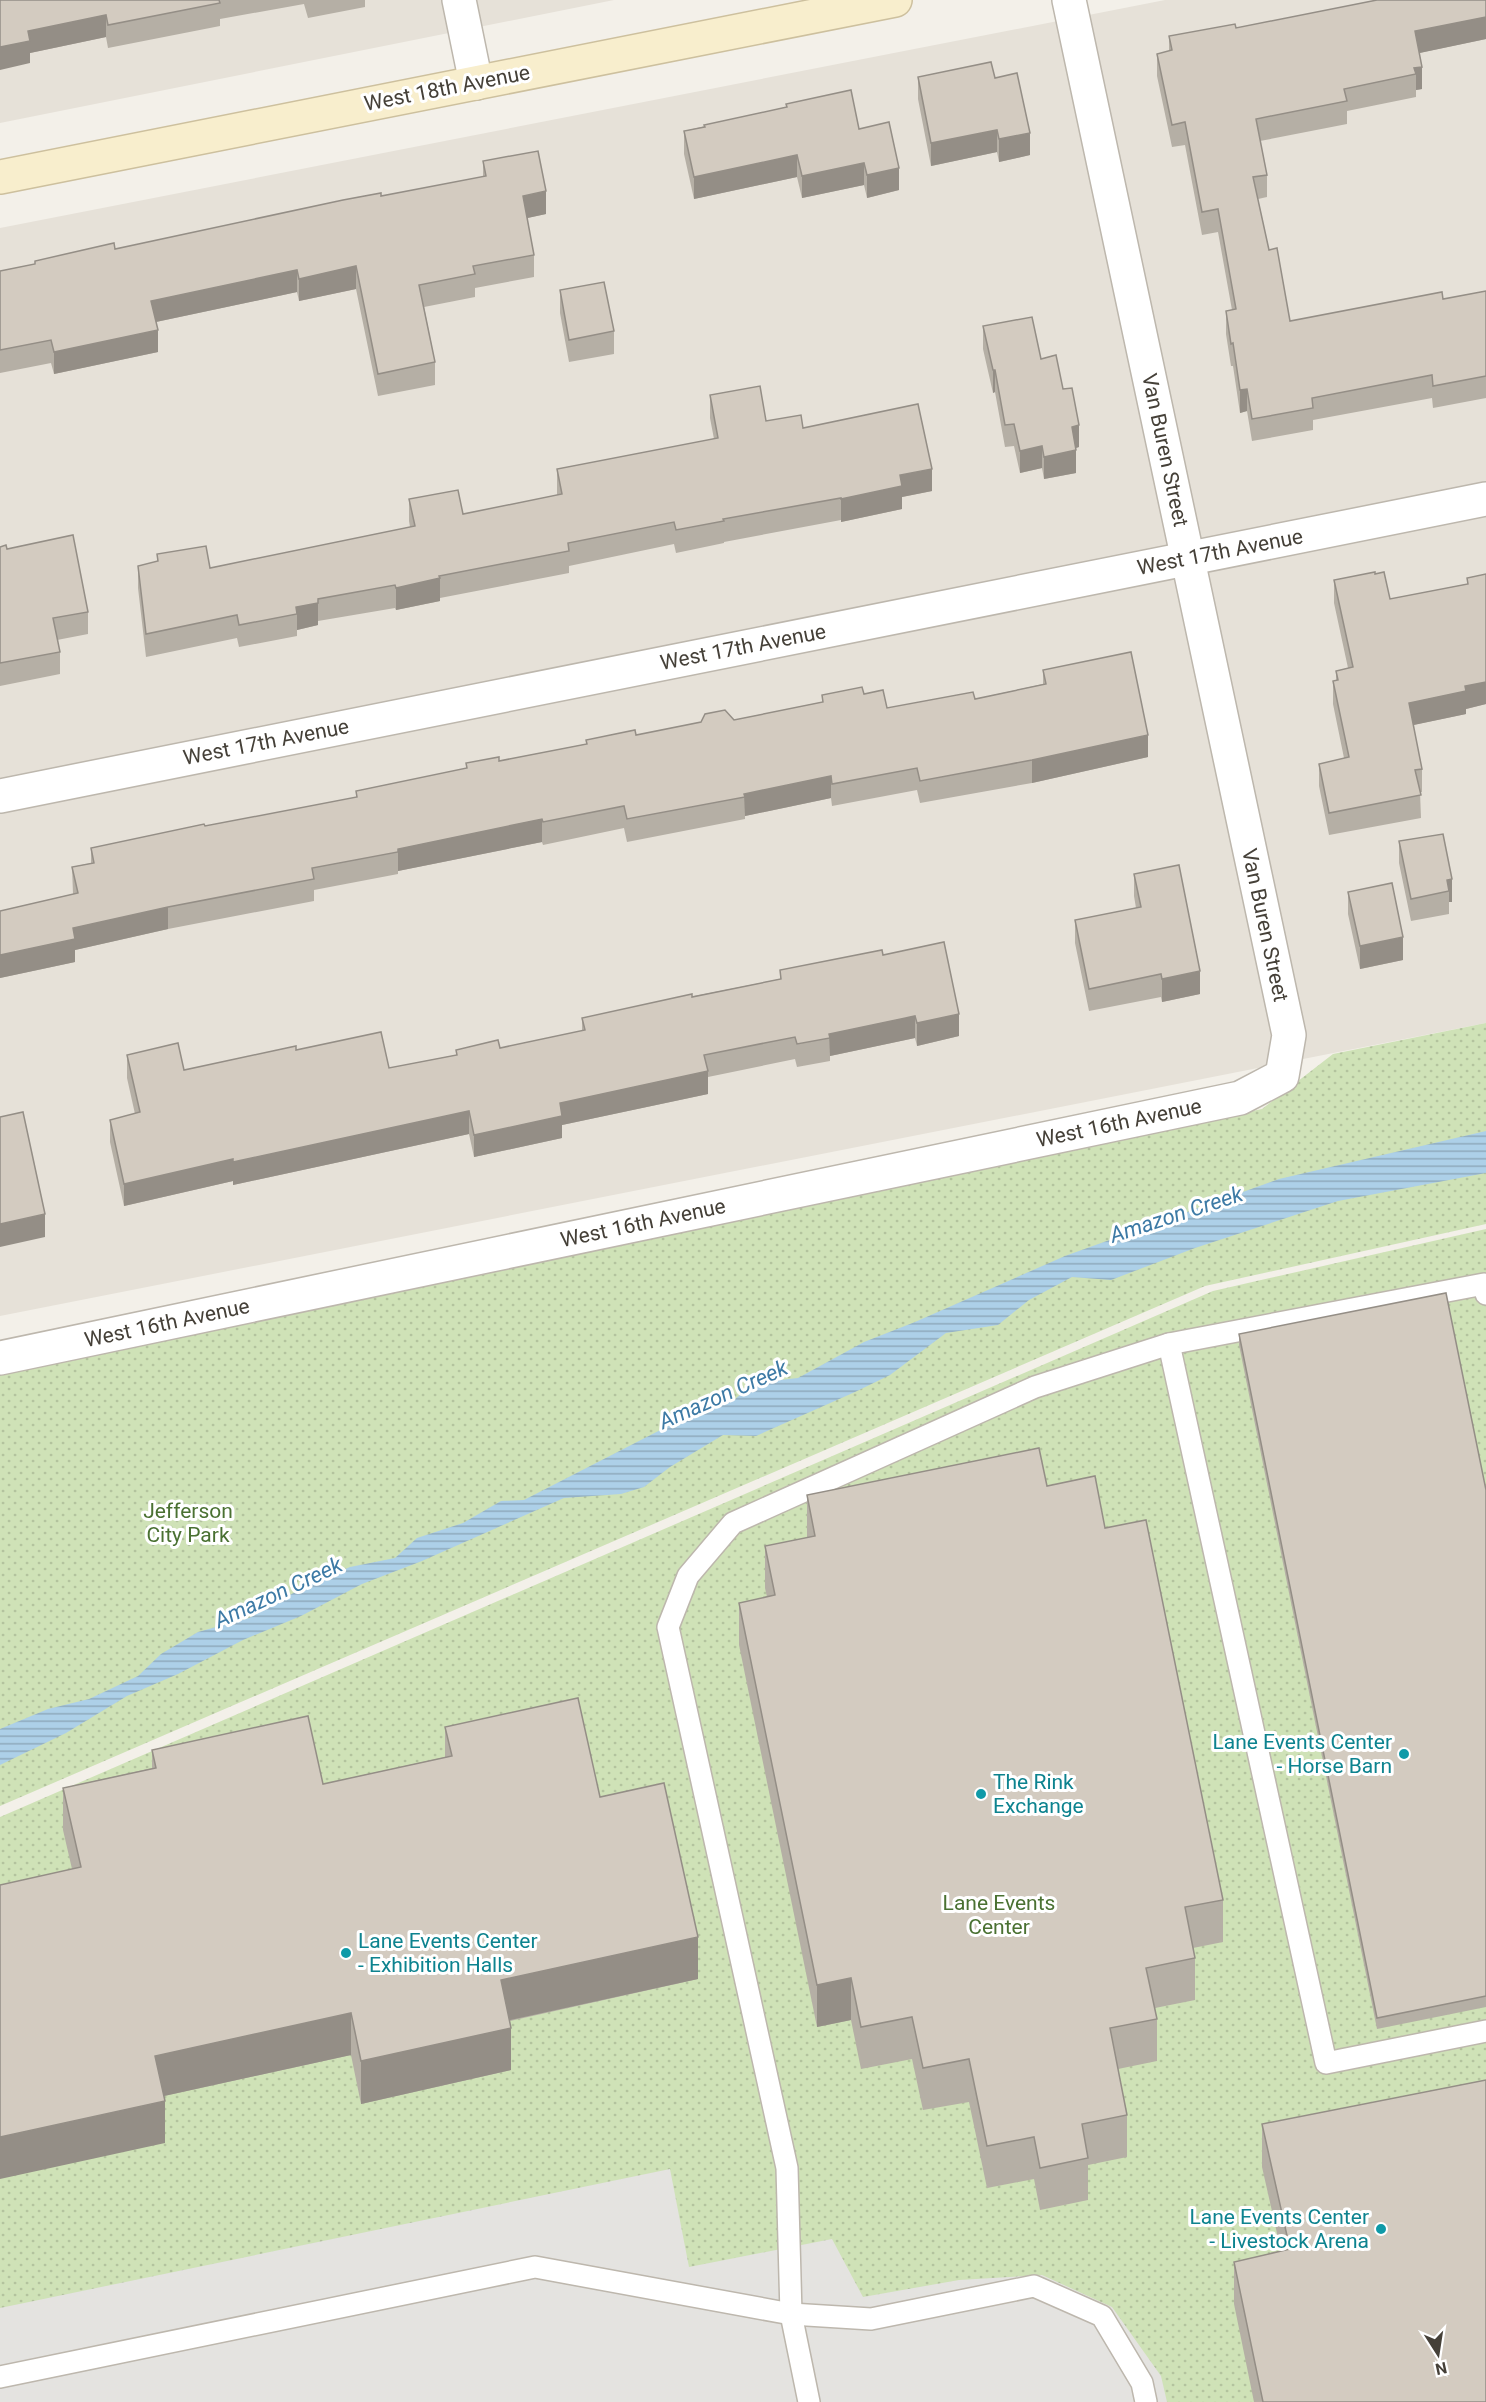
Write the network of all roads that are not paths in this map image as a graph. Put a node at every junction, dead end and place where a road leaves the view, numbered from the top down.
1 (459, 0) edge
2 (895, 0) edge
3 (1069, 0) edge
4 (476, 83) junction
5 (0, 177) edge
6 (1486, 499) edge
7 (1188, 558) junction
8 (0, 796) edge
9 (1282, 1076) joint
10 (1486, 1294) edge
11 (1168, 1344) junction
12 (0, 1358) edge
13 (1486, 2031) edge
14 (791, 2314) junction
15 (0, 2377) edge
16 (808, 2402) edge
17 (1146, 2402) edge

1 - 4 street
2 - 4 main road, West 18th Avenue
3 - 7 street, Van Buren Street
4 - 5 main road, West 18th Avenue
6 - 7 street, West 17th Avenue
7 - 8 street, West 17th Avenue
7 - 9 street, Van Buren Street
9 - 12 street, West 16th Avenue
10 - 11 lane
11 - 13 lane
11 - 14 lane
14 - 15 lane
14 - 16 lane
14 - 17 lane

